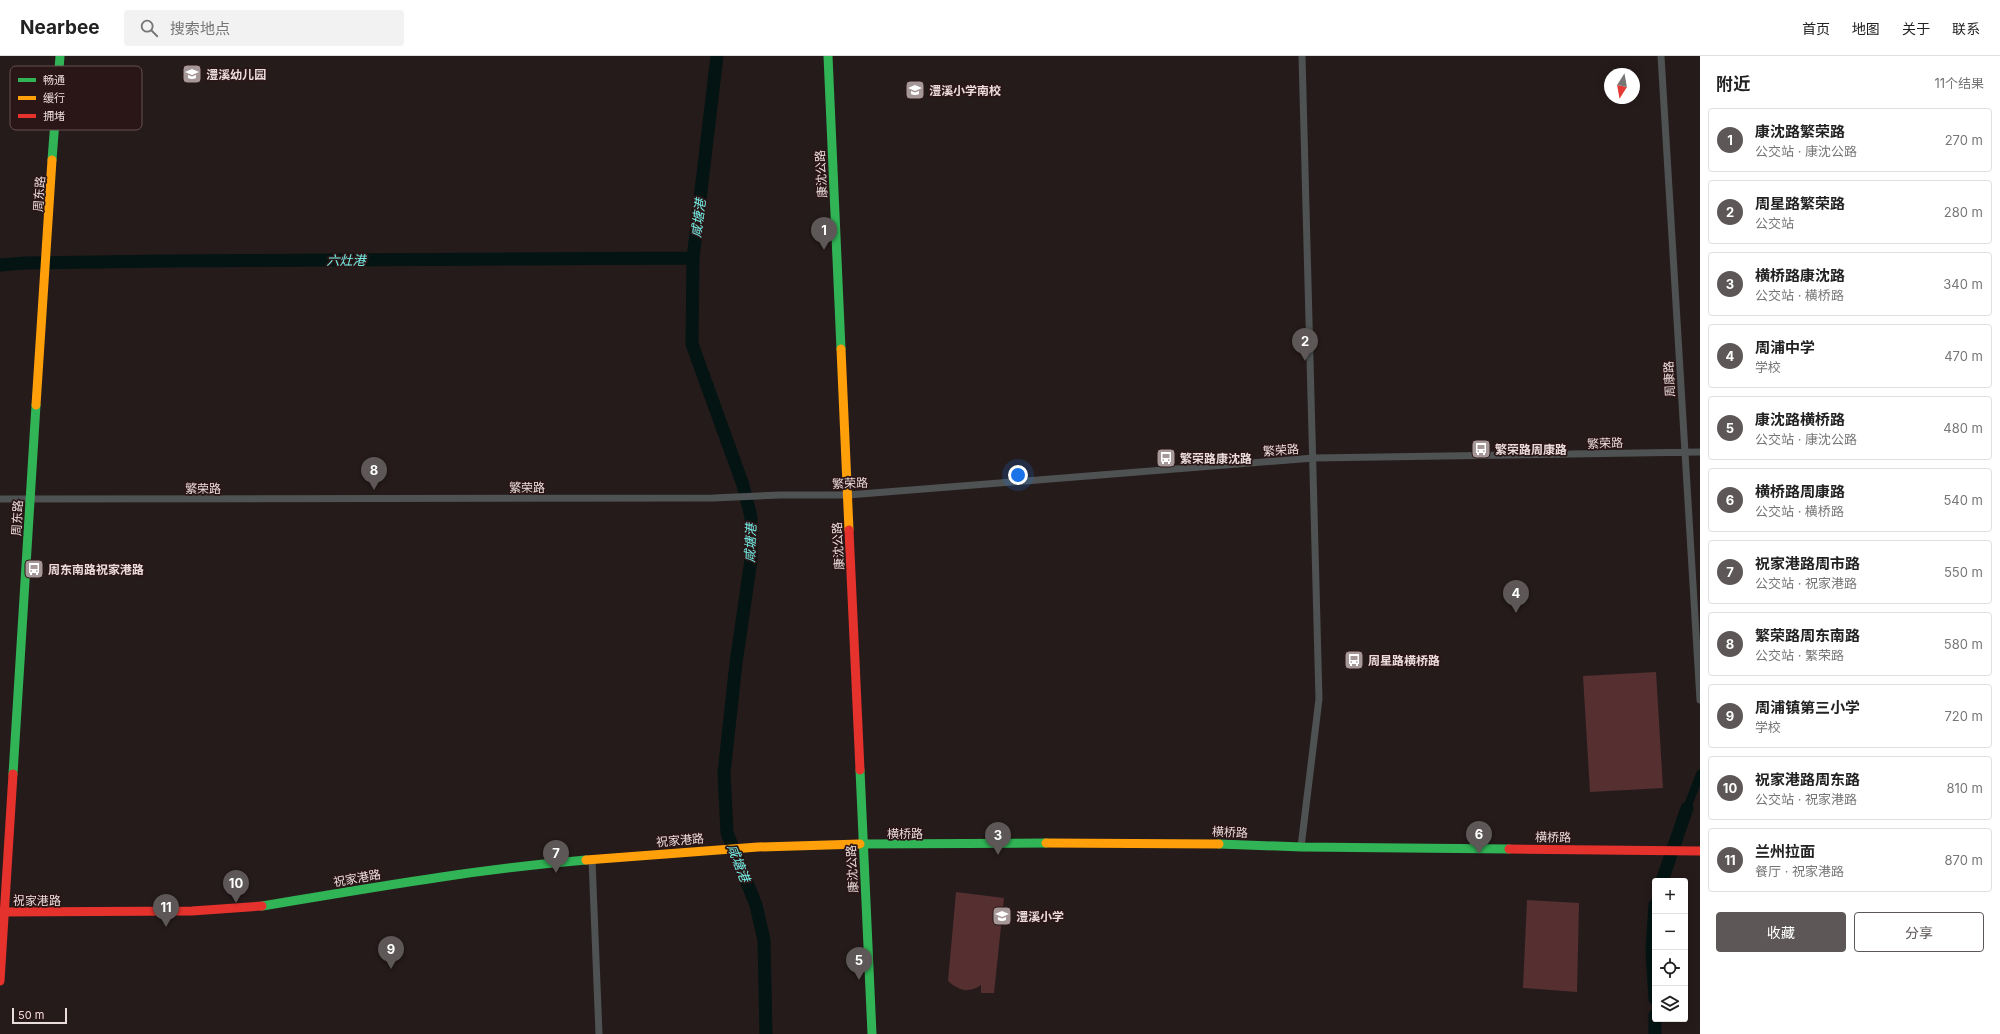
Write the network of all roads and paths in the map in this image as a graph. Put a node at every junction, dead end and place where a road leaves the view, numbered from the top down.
1 (60, 56) edge
2 (828, 56) edge
3 (1302, 56) edge
4 (1661, 56) edge
5 (59, 66) edge
6 (55, 130) edge
7 (1684, 452) junction
8 (1700, 452) edge
9 (1314, 458) junction
10 (848, 495) junction
11 (0, 499) edge
12 (30, 499) junction
13 (1700, 700) edge
14 (863, 844) junction
15 (758, 847) joint
16 (1302, 847) junction
17 (1700, 851) edge
18 (592, 860) junction
19 (2, 912) edge
20 (0, 981) edge
21 (599, 1034) edge
22 (872, 1034) edge

1 - 5 street, 周东路
2 - 10 street, 康沈公路
3 - 9 street
4 - 7 street, 周康路
6 - 12 street, 周东路
7 - 8 street, 繁荣路
7 - 9 street, 繁荣路
7 - 13 street, 周康路
9 - 10 street, 繁荣路
9 - 16 street
10 - 12 street, 繁荣路
10 - 14 street, 康沈公路
11 - 12 street, 繁荣路
12 - 19 street, 周东路
14 - 15 street, 横桥路
14 - 16 street, 横桥路
14 - 22 street, 康沈公路
15 - 18 street, 祝家港路
16 - 17 street, 横桥路
18 - 19 street, 祝家港路
18 - 21 street
19 - 20 street, 周东路

